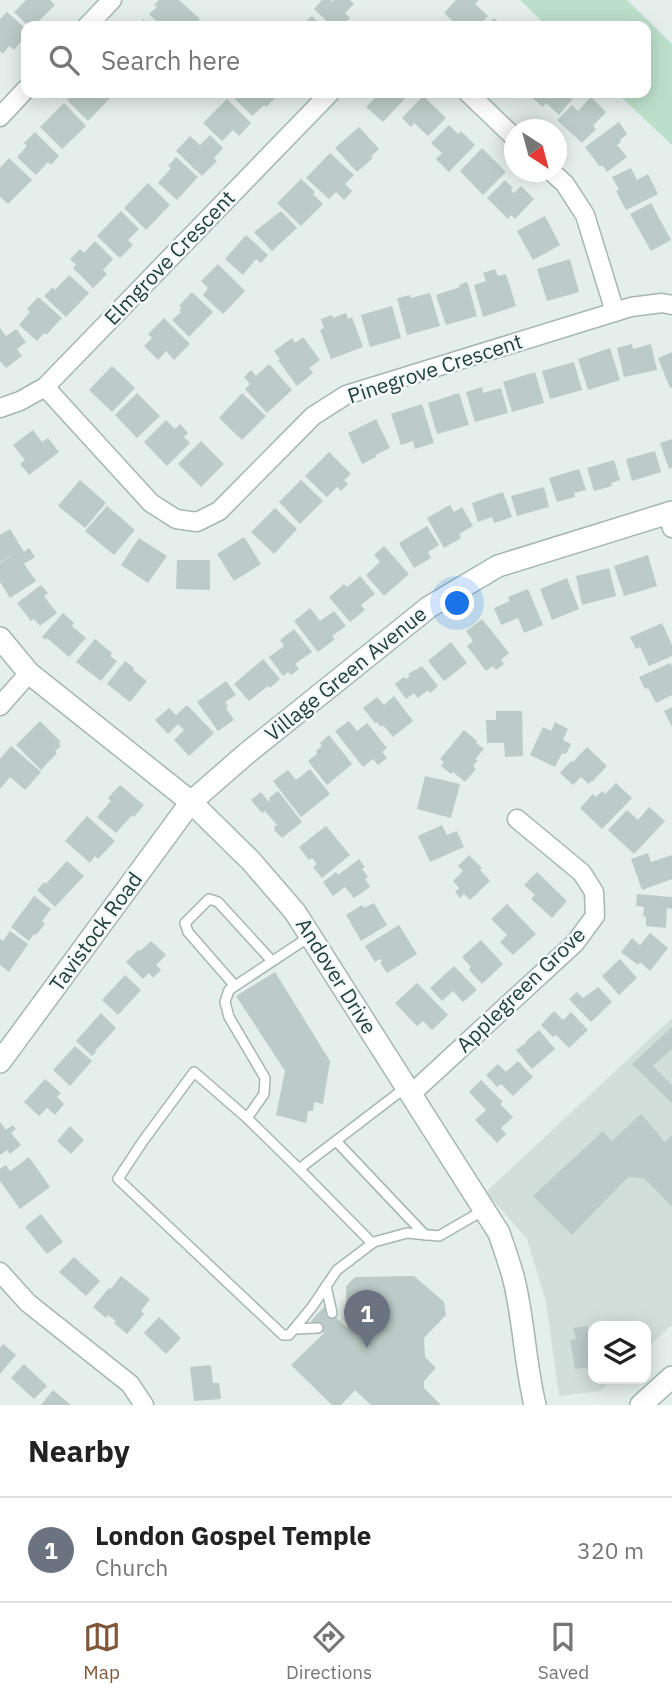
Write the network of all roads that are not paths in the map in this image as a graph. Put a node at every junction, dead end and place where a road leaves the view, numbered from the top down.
1 (112, 0) edge
2 (92, 21) edge
3 (21, 94) edge
4 (325, 98) edge
5 (473, 98) edge
6 (0, 117) edge
7 (504, 127) edge
8 (563, 182) edge
9 (672, 305) edge
10 (615, 312) junction
11 (45, 387) junction
12 (0, 408) edge
13 (670, 518) edge
14 (0, 638) edge
15 (29, 673) junction
16 (0, 706) edge
17 (191, 802) junction
18 (517, 819) dead end
19 (310, 936) junction
20 (272, 961) junction
21 (235, 986) junction
22 (0, 1062) edge
23 (408, 1091) junction
24 (247, 1118) junction
25 (336, 1141) junction
26 (299, 1169) junction
27 (484, 1210) junction
28 (425, 1235) junction
29 (372, 1243) junction
30 (0, 1272) edge
31 (326, 1286) junction
32 (332, 1313) dead end
33 (318, 1328) dead end
34 (294, 1329) junction
35 (672, 1377) edge
36 (145, 1405) edge
37 (535, 1405) edge
38 (641, 1405) edge

1 - 2 street
3 - 6 street
4 - 11 street, Elmgrove Crescent
5 - 7 street
8 - 10 street
9 - 10 street, Pinegrove Crescent
10 - 11 street, Pinegrove Crescent
11 - 12 street, Elmgrove Crescent
13 - 17 street, Village Green Avenue
14 - 15 street, Andover Drive
15 - 16 street
15 - 17 street, Andover Drive
17 - 19 street, Andover Drive
17 - 22 street, Tavistock Road
18 - 23 street, Applegreen Grove
19 - 20 lane
19 - 23 street, Andover Drive
20 - 21 lane
20 - 21 lane
21 - 24 lane
23 - 25 lane
23 - 27 street, Andover Drive
24 - 26 lane
24 - 34 lane
25 - 26 lane
25 - 28 lane
26 - 29 lane
27 - 28 lane
27 - 37 street, Andover Drive
28 - 29 lane
29 - 31 lane
30 - 36 street
31 - 32 lane
31 - 34 lane
33 - 34 lane
35 - 38 street

